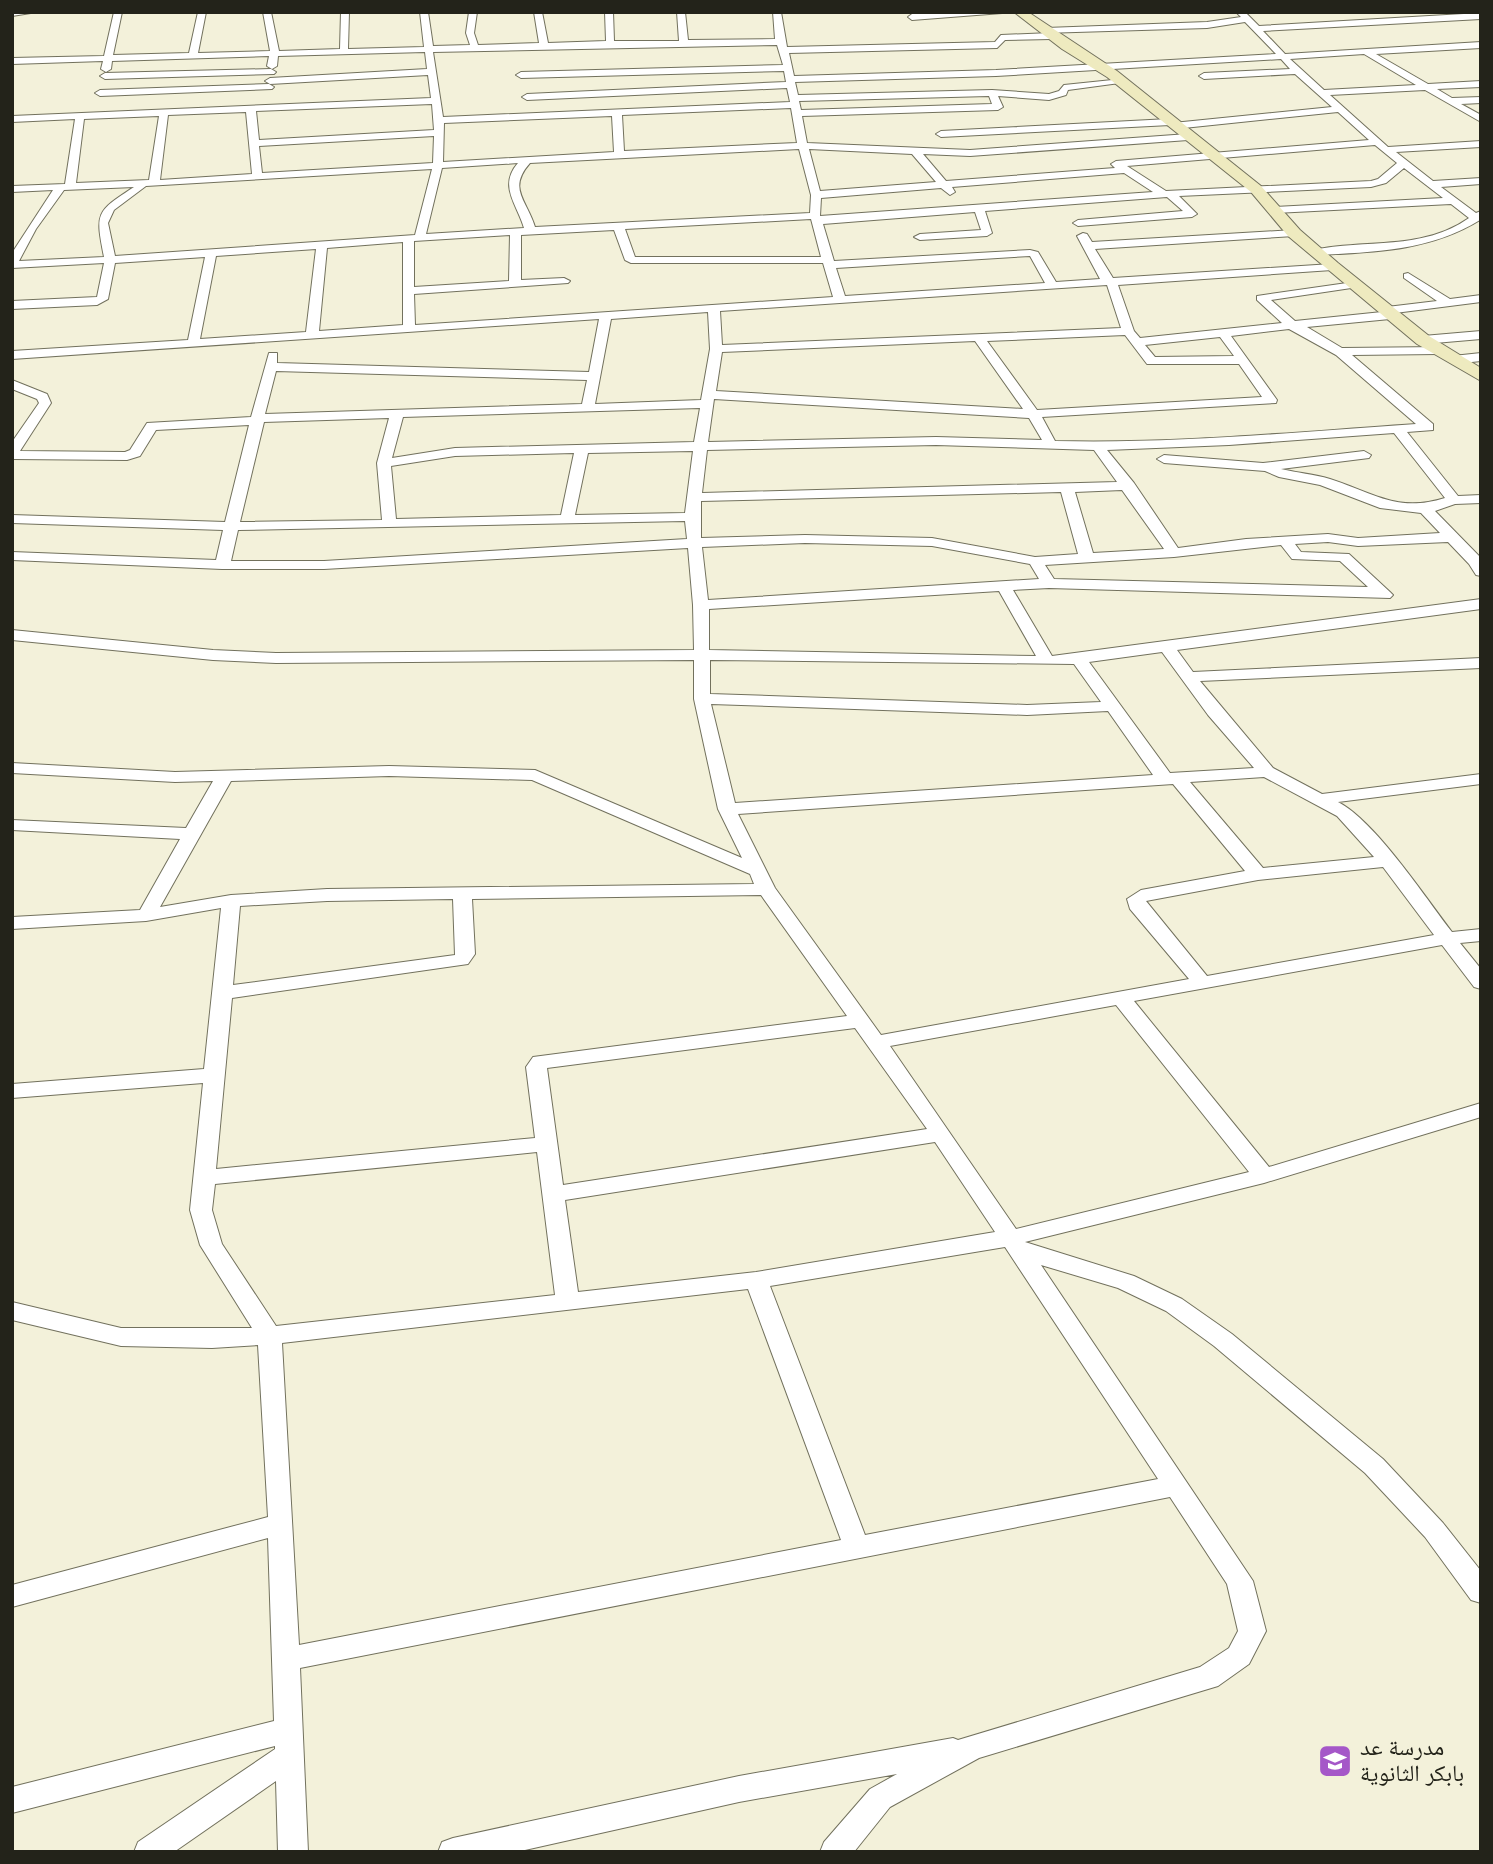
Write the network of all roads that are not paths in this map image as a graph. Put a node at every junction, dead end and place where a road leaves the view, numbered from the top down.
1 (33, 12) edge
2 (118, 12) edge
3 (202, 12) edge
4 (267, 12) edge
5 (345, 12) edge
6 (424, 12) edge
7 (473, 12) edge
8 (538, 12) edge
9 (609, 12) edge
10 (681, 12) edge
11 (777, 12) edge
12 (1011, 12) edge
13 (1020, 12) edge
14 (1302, 12) edge
15 (12, 13) edge
16 (1243, 16) edge
17 (1481, 16) edge
18 (1439, 19) junction
19 (1115, 20) dead end
20 (1324, 27) junction
21 (914, 28) edge
22 (1123, 28) junction
23 (1257, 29) junction
24 (1460, 29) dead end
25 (1049, 33) junction
26 (1335, 33) dead end
27 (1470, 34) dead end
28 (1345, 39) dead end
29 (1481, 42) edge
30 (610, 43) junction
31 (684, 43) junction
32 (579, 44) junction
33 (544, 45) junction
34 (994, 45) junction
35 (782, 46) junction
36 (475, 48) junction
37 (427, 49) junction
38 (344, 51) junction
39 (1366, 51) junction
40 (273, 54) junction
41 (579, 55) dead end
42 (192, 56) junction
43 (1283, 56) junction
44 (109, 58) junction
45 (517, 60) junction
46 (12, 61) edge
47 (869, 65) junction
48 (1100, 66) junction
49 (578, 70) joint
50 (1023, 71) junction
51 (1297, 71) junction
52 (431, 72) junction
53 (105, 76) junction
54 (1204, 76) dead end
55 (788, 77) junction
56 (270, 80) junction
57 (1122, 82) junction
58 (1481, 83) edge
59 (1429, 87) junction
60 (353, 90) junction
61 (100, 93) junction
62 (992, 93) junction
63 (1321, 93) junction
64 (888, 96) junction
65 (527, 97) junction
66 (1481, 100) edge
67 (436, 101) junction
68 (1452, 101) junction
69 (795, 106) junction
70 (268, 108) junction
71 (1339, 108) junction
72 (251, 109) junction
73 (164, 112) junction
74 (617, 113) junction
75 (95, 115) junction
76 (80, 116) junction
77 (531, 116) junction
78 (12, 119) edge
79 (1481, 119) edge
80 (439, 120) junction
81 (933, 122) junction
82 (1172, 124) junction
83 (1064, 126) junction
84 (439, 132) junction
85 (1188, 137) junction
86 (1377, 142) junction
87 (255, 143) junction
88 (1481, 144) edge
89 (803, 146) junction
90 (1085, 146) junction
91 (1098, 146) junction
92 (914, 150) junction
93 (1386, 150) junction
94 (950, 153) junction
95 (620, 154) junction
96 (1213, 156) junction
97 (527, 160) junction
98 (1404, 163) junction
99 (438, 164) junction
100 (1116, 164) junction
101 (1128, 170) junction
102 (257, 176) junction
103 (1481, 181) edge
104 (150, 183) junction
105 (1432, 184) junction
106 (944, 185) junction
107 (65, 186) junction
108 (12, 189) edge
109 (1256, 189) junction
110 (816, 195) junction
111 (1167, 195) junction
112 (1454, 201) junction
113 (1063, 202) junction
114 (973, 210) junction
115 (1275, 211) junction
116 (916, 214) junction
117 (1478, 216) edge
118 (816, 219) junction
119 (1078, 223) junction
120 (618, 226) junction
121 (530, 230) junction
122 (516, 231) junction
123 (1294, 233) junction
124 (414, 237) junction
125 (920, 237) junction
126 (322, 244) junction
127 (1087, 246) junction
128 (1317, 252) junction
129 (211, 253) junction
130 (110, 260) junction
131 (829, 262) junction
132 (12, 264) edge
133 (923, 267) junction
134 (1332, 267) junction
135 (1408, 276) dead end
136 (564, 281) dead end
137 (1109, 281) junction
138 (515, 284) junction
139 (1052, 285) junction
140 (1354, 285) junction
141 (408, 290) junction
142 (938, 293) junction
143 (1481, 298) edge
144 (840, 300) junction
145 (1448, 303) junction
146 (12, 305) edge
147 (713, 308) junction
148 (1389, 313) junction
149 (606, 316) junction
150 (1295, 327) junction
151 (409, 329) junction
152 (1224, 334) junction
153 (312, 335) junction
154 (1481, 335) edge
155 (1132, 337) junction
156 (277, 338) junction
157 (979, 339) junction
158 (1423, 340) junction
159 (193, 344) junction
160 (716, 349) junction
161 (1438, 350) junction
162 (1340, 352) junction
163 (12, 355) edge
164 (1481, 357) edge
165 (1242, 360) junction
166 (1453, 360) junction
167 (270, 368) junction
168 (594, 376) junction
169 (1481, 376) edge
170 (12, 384) edge
171 (12, 392) edge
172 (33, 392) junction
173 (709, 399) junction
174 (588, 408) junction
175 (397, 414) junction
176 (1033, 414) junction
177 (258, 419) junction
178 (1398, 430) junction
179 (1050, 443) junction
180 (1098, 446) junction
181 (700, 447) junction
182 (583, 449) junction
183 (12, 454) edge
184 (1364, 455) dead end
185 (1164, 459) dead end
186 (384, 463) junction
187 (1263, 467) junction
188 (1129, 486) junction
189 (1067, 488) junction
190 (1481, 499) edge
191 (1454, 500) junction
192 (693, 507) junction
193 (1425, 509) junction
194 (567, 518) junction
195 (12, 519) edge
196 (389, 522) junction
197 (232, 525) junction
198 (1451, 537) junction
199 (1285, 541) junction
200 (694, 542) junction
201 (1174, 553) junction
202 (12, 556) edge
203 (1087, 558) junction
204 (1035, 561) junction
205 (222, 565) junction
206 (1481, 572) edge
207 (1049, 583) junction
208 (1003, 585) junction
209 (1382, 592) junction
210 (1481, 604) edge
211 (701, 606) junction
212 (1407, 614) junction
213 (12, 635) edge
214 (1166, 647) junction
215 (700, 655) junction
216 (1078, 659) junction
217 (1047, 660) junction
218 (1481, 663) edge
219 (1189, 677) junction
220 (702, 699) junction
221 (1112, 706) junction
222 (12, 768) edge
223 (1267, 772) junction
224 (224, 777) junction
225 (1481, 779) edge
226 (1173, 780) junction
227 (1322, 799) junction
228 (727, 809) junction
229 (12, 825) edge
230 (193, 834) junction
231 (1388, 861) junction
232 (1258, 874) junction
233 (760, 880) junction
234 (462, 893) junction
235 (231, 901) junction
236 (146, 915) junction
237 (12, 923) edge
238 (1481, 935) edge
239 (1448, 938) junction
240 (1203, 983) junction
241 (1481, 983) edge
242 (222, 993) junction
243 (1121, 998) junction
244 (860, 1021) junction
245 (877, 1042) junction
246 (214, 1075) junction
247 (12, 1091) edge
248 (1481, 1110) edge
249 (941, 1134) junction
250 (548, 1144) junction
251 (1264, 1176) junction
252 (204, 1178) junction
253 (555, 1194) junction
254 (1014, 1244) junction
255 (756, 1280) junction
256 (568, 1303) junction
257 (12, 1311) edge
258 (270, 1336) junction
259 (1175, 1486) junction
260 (281, 1524) junction
261 (857, 1548) junction
262 (1481, 1592) edge
263 (12, 1596) edge
264 (286, 1659) junction
265 (289, 1742) junction
266 (971, 1748) junction
267 (12, 1800) edge
268 (149, 1852) edge
269 (293, 1852) edge
270 (453, 1852) edge
271 (835, 1852) edge

1 - 15 street
2 - 44 street
3 - 42 street
4 - 40 street
5 - 38 street
6 - 37 street
7 - 36 street
8 - 33 street
9 - 30 street
10 - 31 street
11 - 35 street
12 - 21 street
13 - 25 street
14 - 20 street
16 - 22 street
16 - 23 street
17 - 18 street
18 - 20 street
18 - 24 street
19 - 22 street
20 - 23 street
20 - 26 street
21 - 34 street
21 - 47 street
22 - 25 street
23 - 43 street
25 - 34 street
25 - 48 street
27 - 29 street
28 - 39 street
29 - 39 street
30 - 31 street
30 - 32 street
31 - 35 street
32 - 33 street
32 - 41 street
33 - 45 street
34 - 50 street
35 - 47 street
35 - 55 street
36 - 37 street
36 - 45 street
37 - 38 street
37 - 52 street
38 - 40 street
39 - 43 street
39 - 59 street
40 - 42 street
40 - 56 street
42 - 44 street
43 - 48 street
43 - 51 street
44 - 46 street
44 - 53 street
45 - 49 street
45 - 65 street
47 - 50 street
47 - 55 street
47 - 64 street
48 - 50 street
48 - 57 street
49 - 55 street
51 - 54 street
51 - 63 street
52 - 60 street
52 - 67 street
53 - 56 street
53 - 61 street
55 - 65 street
55 - 69 street
56 - 60 street
56 - 61 street
56 - 70 street
57 - 62 street
57 - 82 street
58 - 59 street
59 - 63 street
59 - 68 street
60 - 67 street
60 - 70 street
61 - 75 street
62 - 64 street
62 - 81 street
63 - 71 street
64 - 69 street
65 - 77 street
66 - 68 street
67 - 80 street
68 - 79 street
69 - 74 street
69 - 81 street
69 - 89 street
70 - 72 street
71 - 82 street
71 - 86 street
72 - 73 street
72 - 87 street
73 - 75 street
73 - 104 street
74 - 77 street
74 - 95 street
75 - 76 street
76 - 78 street
76 - 107 street
77 - 80 street
80 - 84 street
81 - 83 street
81 - 94 street
82 - 83 street
82 - 85 street
83 - 90 street
84 - 87 street
84 - 99 street
85 - 91 street
85 - 96 street
86 - 93 street
86 - 96 street
87 - 102 street
88 - 93 street
89 - 92 street
89 - 95 street
89 - 110 street
90 - 91 street
90 - 94 street
91 - 100 street
92 - 94 street
92 - 106 street
93 - 98 street
95 - 97 street
96 - 100 street
96 - 109 street
97 - 99 street
97 - 121 street
98 - 105 street
98 - 109 street
99 - 102 street
99 - 124 street
100 - 101 street
101 - 106 street
101 - 111 street
102 - 104 street
103 - 105 street
104 - 107 street
104 - 130 street
105 - 112 street
106 - 110 street
106 - 114 street
107 - 108 street
107 - 132 street
109 - 111 street
109 - 115 street
110 - 118 street
111 - 113 street
111 - 119 street
112 - 115 street
112 - 117 street
113 - 114 street
113 - 119 street
114 - 116 street
114 - 125 street
115 - 123 street
116 - 118 street
116 - 125 street
117 - 128 street
118 - 120 street
118 - 131 street
119 - 127 street
120 - 121 street
120 - 131 street
121 - 122 street
122 - 124 street
122 - 138 street
123 - 127 street
123 - 128 street
124 - 126 street
124 - 141 street
125 - 133 street
126 - 129 street
126 - 153 street
127 - 137 street
128 - 134 street
129 - 130 street
129 - 159 street
130 - 132 street
130 - 146 street
131 - 133 street
131 - 144 street
133 - 139 street
133 - 142 street
134 - 137 street
134 - 140 street
135 - 145 street
136 - 138 street
137 - 139 street
137 - 155 street
138 - 141 street
139 - 142 street
140 - 148 street
140 - 150 street
141 - 151 street
142 - 144 street
143 - 145 street
144 - 147 street
145 - 148 street
147 - 149 street
147 - 160 street
148 - 150 street
148 - 158 street
149 - 151 street
149 - 168 street
150 - 152 street
150 - 162 street
151 - 153 street
152 - 155 street
152 - 165 street
153 - 156 street
154 - 158 street
155 - 157 street
155 - 165 street
156 - 159 street
156 - 167 street
157 - 160 street
157 - 176 street
158 - 161 street
159 - 163 street
160 - 173 street
161 - 162 street
161 - 166 street
162 - 178 street
164 - 166 street
165 - 176 street
166 - 169 street
167 - 168 street
167 - 177 street
168 - 174 street
170 - 172 street
171 - 172 street
172 - 183 street
173 - 174 street
173 - 176 street
173 - 181 street
174 - 175 street
175 - 177 street
175 - 186 street
176 - 179 street
177 - 183 street
177 - 197 street
178 - 180 street
178 - 191 street
179 - 180 street
179 - 181 street
180 - 188 street
181 - 182 street
181 - 192 street
182 - 186 street
182 - 194 street
184 - 187 street
185 - 187 street
186 - 196 street
187 - 193 street
188 - 189 street
188 - 201 street
189 - 192 street
189 - 203 street
190 - 191 street
191 - 193 street
192 - 194 street
192 - 200 street
193 - 198 street
194 - 196 street
195 - 197 street
196 - 197 street
197 - 205 street
198 - 199 street
198 - 206 street
199 - 201 street
199 - 209 street
200 - 204 street
200 - 205 street
200 - 211 street
201 - 203 street
202 - 205 street
203 - 204 street
204 - 207 street
207 - 208 street
207 - 209 street
208 - 211 street
208 - 217 street
209 - 212 street
210 - 212 street
211 - 215 street
212 - 214 street
213 - 215 street
214 - 216 street
214 - 219 street
215 - 217 street
215 - 220 street
216 - 217 street
216 - 221 street
218 - 219 street
219 - 223 street
220 - 221 street
220 - 228 street
221 - 226 street
222 - 224 street
223 - 226 street
223 - 227 street
224 - 230 street
224 - 233 street
225 - 227 street
226 - 228 street
226 - 232 street
227 - 231 street
228 - 233 street
229 - 230 street
230 - 236 street
231 - 232 street
231 - 239 street
232 - 240 street
233 - 234 street
233 - 244 street
234 - 235 street
234 - 242 street
235 - 236 street
235 - 242 street
236 - 237 street
238 - 239 street
239 - 240 street
239 - 241 street
240 - 243 street
242 - 246 street
243 - 245 street
243 - 251 street
244 - 245 street
244 - 250 street
245 - 249 street
246 - 247 street
246 - 252 street
248 - 251 street
249 - 253 street
249 - 254 street
250 - 252 street
250 - 253 street
251 - 254 street
252 - 258 street
253 - 256 street
254 - 255 street
254 - 259 street
254 - 262 street
255 - 256 street
255 - 261 street
256 - 258 street
257 - 258 street
258 - 260 street
259 - 261 street
259 - 266 street
260 - 263 street
260 - 264 street
261 - 264 street
264 - 265 street
265 - 267 street
265 - 268 street
265 - 269 street
266 - 270 street
266 - 271 street

